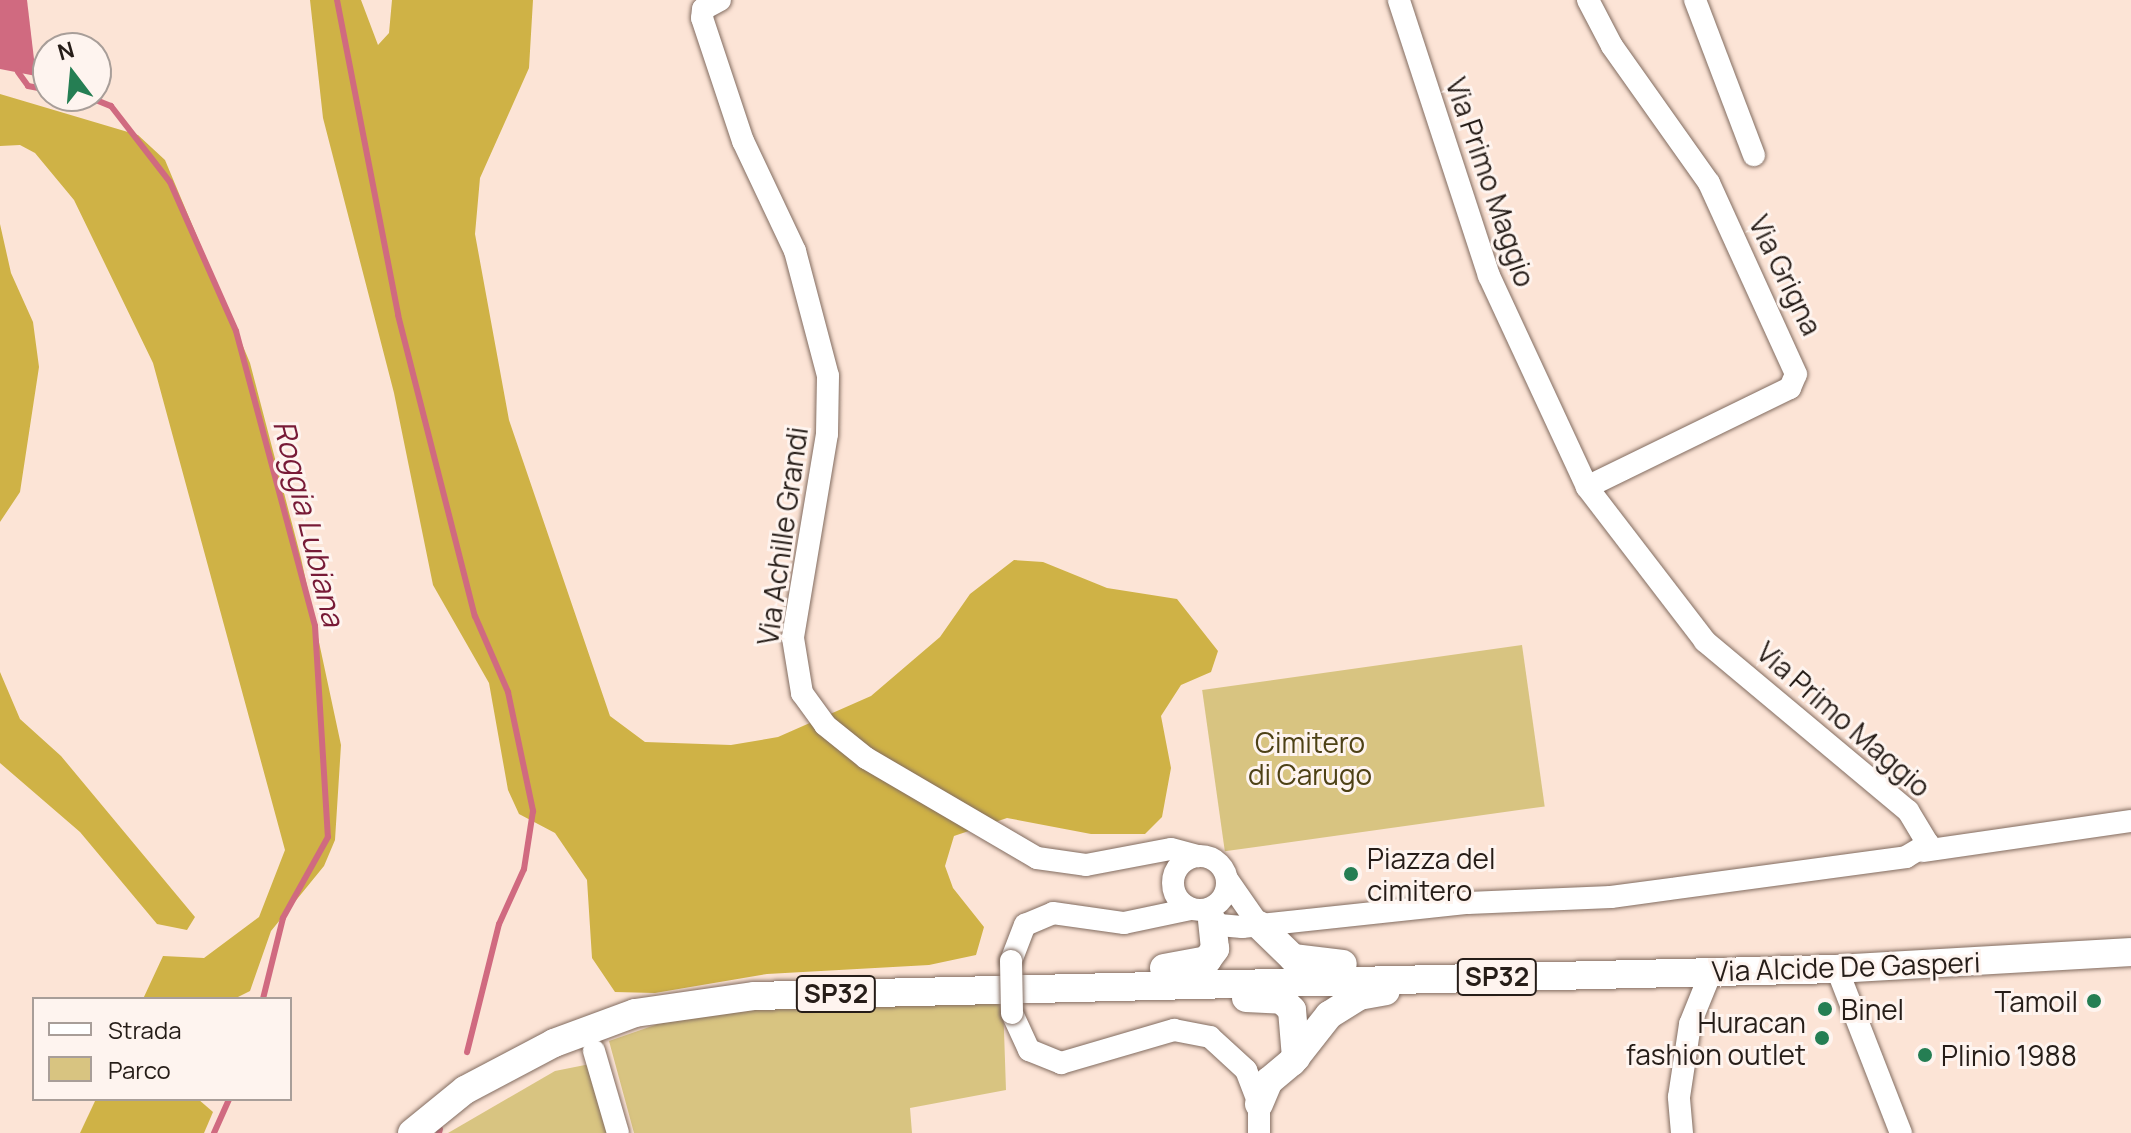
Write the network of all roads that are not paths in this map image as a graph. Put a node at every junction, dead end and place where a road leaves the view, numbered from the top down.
1 (720, 0) edge
2 (1399, 0) edge
3 (1588, 0) edge
4 (1695, 0) edge
5 (1754, 155) dead end
6 (1587, 487) junction
7 (2131, 821) edge
8 (1923, 851) junction
9 (1198, 856) junction
10 (1138, 857) junction
11 (1227, 879) junction
12 (1187, 905) junction
13 (1259, 925) junction
14 (2131, 952) edge
15 (1837, 969) junction
16 (1711, 972) junction
17 (1561, 976) joint
18 (1428, 978) junction
19 (1093, 987) junction
20 (1039, 988) junction
21 (594, 1051) dead end
22 (1296, 1058) junction
23 (1259, 1104) junction
24 (412, 1133) edge
25 (618, 1133) edge
26 (1259, 1133) edge
27 (1682, 1133) edge
28 (1901, 1133) edge

1 - 10 street, Via Achille Grandi
2 - 6 street, Via Primo Maggio
3 - 6 street, Via Grigna
4 - 5 street
6 - 8 street, Via Primo Maggio
7 - 8 street
8 - 13 street
9 - 10 street, Via Achille Grandi
9 - 11 street
9 - 12 street
10 - 12 street
11 - 12 street
11 - 13 street
12 - 13 street
12 - 20 main road
12 - 23 street, bridge
13 - 18 main road
14 - 15 main road, Via Alcide De Gasperi / SP32
15 - 16 main road, Via Alcide De Gasperi / SP32
15 - 28 street
16 - 17 main road, Via Alcide De Gasperi / SP32
16 - 27 street
17 - 18 main road, SP32 / SP32
18 - 19 main road, SP32
18 - 22 main road
19 - 20 main road, SP32
19 - 22 main road
20 - 24 main road, SP32
21 - 25 street
22 - 23 main road
23 - 26 street

